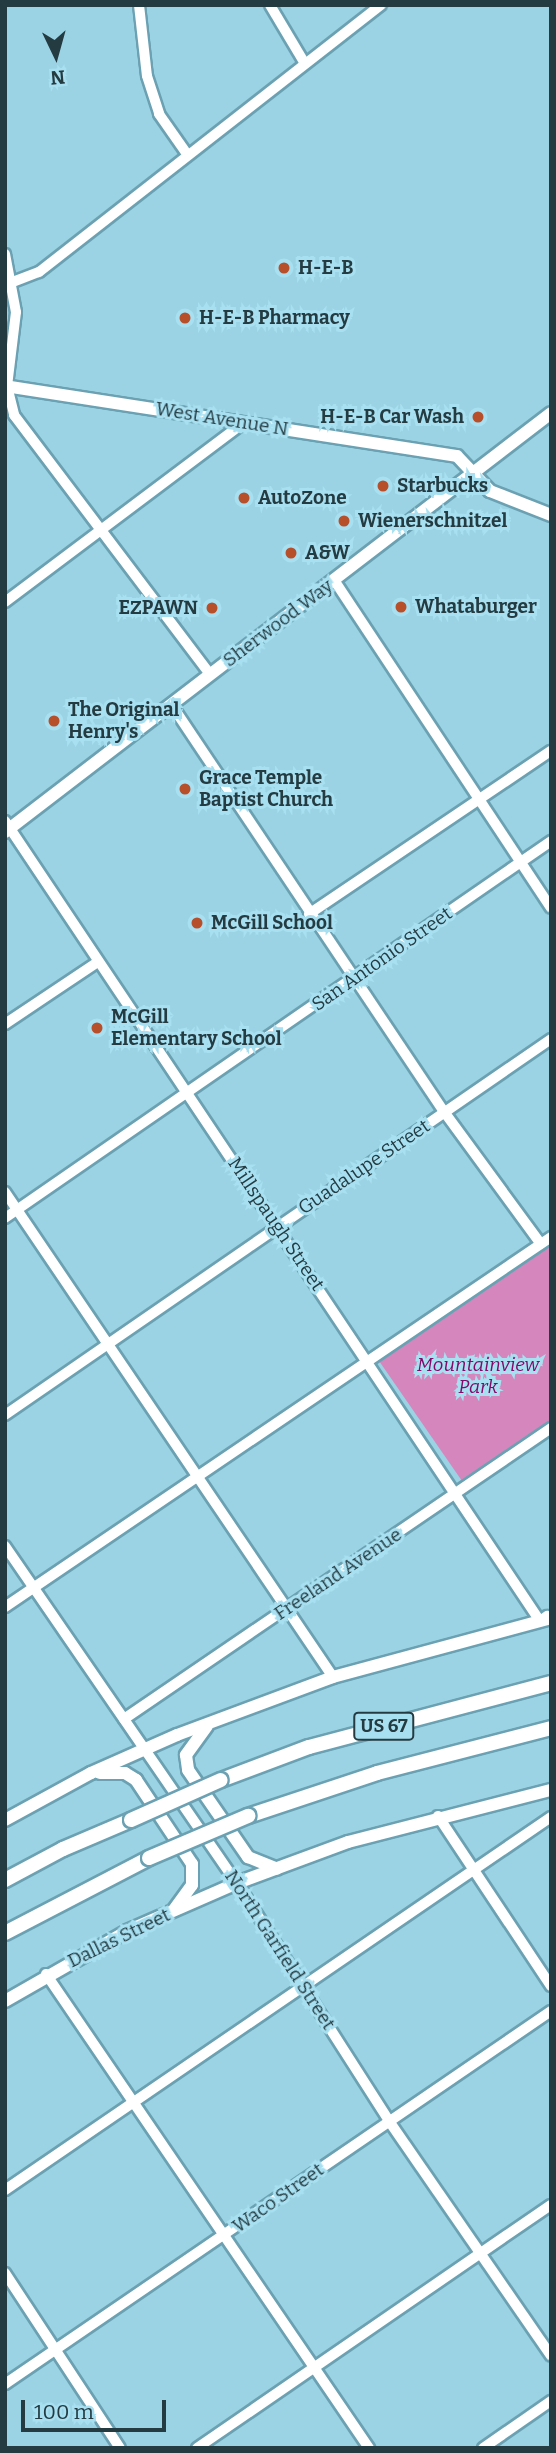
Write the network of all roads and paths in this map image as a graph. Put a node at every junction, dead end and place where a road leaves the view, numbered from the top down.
1 (139, 5) edge
2 (270, 5) edge
3 (382, 5) edge
4 (304, 62) junction
5 (187, 154) junction
6 (5, 254) edge
7 (10, 283) junction
8 (6, 387) edge
9 (551, 413) edge
10 (243, 423) junction
11 (474, 473) junction
12 (551, 515) edge
13 (101, 532) junction
14 (334, 580) junction
15 (5, 602) edge
16 (210, 674) junction
17 (171, 704) junction
18 (551, 751) edge
19 (481, 799) junction
20 (7, 827) edge
21 (551, 841) edge
22 (518, 863) junction
23 (551, 908) edge
24 (309, 914) junction
25 (96, 962) junction
26 (355, 978) junction
27 (5, 1024) edge
28 (551, 1039) edge
29 (190, 1095) junction
30 (445, 1113) junction
31 (5, 1192) edge
32 (17, 1210) junction
33 (5, 1218) edge
34 (278, 1226) junction
35 (546, 1241) edge
36 (107, 1344) junction
37 (368, 1360) junction
38 (5, 1415) edge
39 (551, 1428) edge
40 (197, 1476) junction
41 (457, 1493) junction
42 (5, 1546) edge
43 (34, 1587) junction
44 (5, 1607) edge
45 (288, 1607) junction
46 (547, 1618) edge
47 (333, 1677) junction
48 (551, 1683) edge
49 (124, 1719) junction
50 (209, 1723) junction
51 (551, 1728) edge
52 (145, 1750) junction
53 (91, 1773) junction
54 (551, 1790) edge
55 (438, 1816) junction
56 (551, 1817) edge
57 (5, 1820) edge
58 (276, 1869) junction
59 (475, 1870) junction
60 (5, 1880) edge
61 (237, 1884) junction
62 (174, 1911) junction
63 (5, 1933) edge
64 (46, 1974) junction
65 (305, 1985) junction
66 (551, 1986) edge
67 (5, 2001) edge
68 (551, 2011) edge
69 (133, 2101) junction
70 (389, 2121) junction
71 (5, 2190) edge
72 (551, 2205) edge
73 (224, 2235) junction
74 (477, 2254) junction
75 (5, 2273) edge
76 (56, 2350) junction
77 (551, 2356) edge
78 (314, 2367) junction
79 (5, 2384) edge
80 (551, 2401) edge
81 (120, 2448) edge
82 (197, 2448) edge
83 (369, 2448) edge
84 (483, 2448) edge

1 - 5 street
2 - 4 street
3 - 4 street
4 - 5 street
5 - 7 street
6 - 7 street
7 - 8 street
8 - 10 main road, West Avenue N
8 - 13 street
9 - 11 main road, Sherwood Way
10 - 11 main road, West Avenue N
10 - 13 street
11 - 12 main road, West Avenue N
11 - 14 main road, Sherwood Way
13 - 15 street
13 - 16 street
14 - 16 main road, Sherwood Way
14 - 19 street
16 - 17 main road, Sherwood Way
17 - 20 main road, Sherwood Way
17 - 24 street
18 - 19 street
19 - 22 street
19 - 24 street
20 - 25 street, Millspaugh Street
21 - 22 street, San Antonio Street
22 - 23 street
22 - 26 street, San Antonio Street
24 - 26 street
25 - 27 street
25 - 29 street, Millspaugh Street
26 - 29 street, San Antonio Street
26 - 30 street
28 - 30 street, Guadalupe Street
29 - 32 street, San Antonio Street
29 - 34 street, Millspaugh Street
30 - 34 street, Guadalupe Street
30 - 35 street
31 - 32 street
32 - 33 street, San Antonio Street
32 - 36 street
34 - 36 street, Guadalupe Street
34 - 37 street, Millspaugh Street
35 - 37 street
36 - 38 street, Guadalupe Street
36 - 40 street
37 - 40 street
37 - 41 street, Millspaugh Street
39 - 41 street, Freeland Avenue
40 - 43 street
40 - 45 street
41 - 45 street, Freeland Avenue
41 - 46 street, Millspaugh Street
42 - 43 street, North Garfield Street
43 - 44 street
43 - 49 street, North Garfield Street
45 - 47 street
45 - 49 street, Freeland Avenue
46 - 47 main road
47 - 50 main road
48 - 60 highway, US 67, bridge
49 - 52 street, North Garfield Street
50 - 52 main road
50 - 58 main road
51 - 63 highway, US 67, bridge
52 - 53 main road
52 - 61 street, North Garfield Street
53 - 57 main road
53 - 62 main road
54 - 55 main road, Dallas Street
55 - 58 main road, Dallas Street
55 - 59 street
56 - 59 street
58 - 61 main road, Dallas Street
59 - 65 street
59 - 66 street
61 - 62 main road, Dallas Street
61 - 65 street, North Garfield Street
62 - 64 main road, Dallas Street
64 - 67 main road, Dallas Street
64 - 69 street
65 - 69 street
65 - 70 street, North Garfield Street
68 - 70 street, Waco Street
69 - 71 street
69 - 73 street
70 - 73 street, Waco Street
70 - 74 street, North Garfield Street
72 - 74 street
73 - 76 street, Waco Street
73 - 78 street
74 - 77 street, North Garfield Street
74 - 78 street
75 - 76 street
76 - 79 street, Waco Street
76 - 81 street
78 - 82 street
78 - 83 street
80 - 84 street

